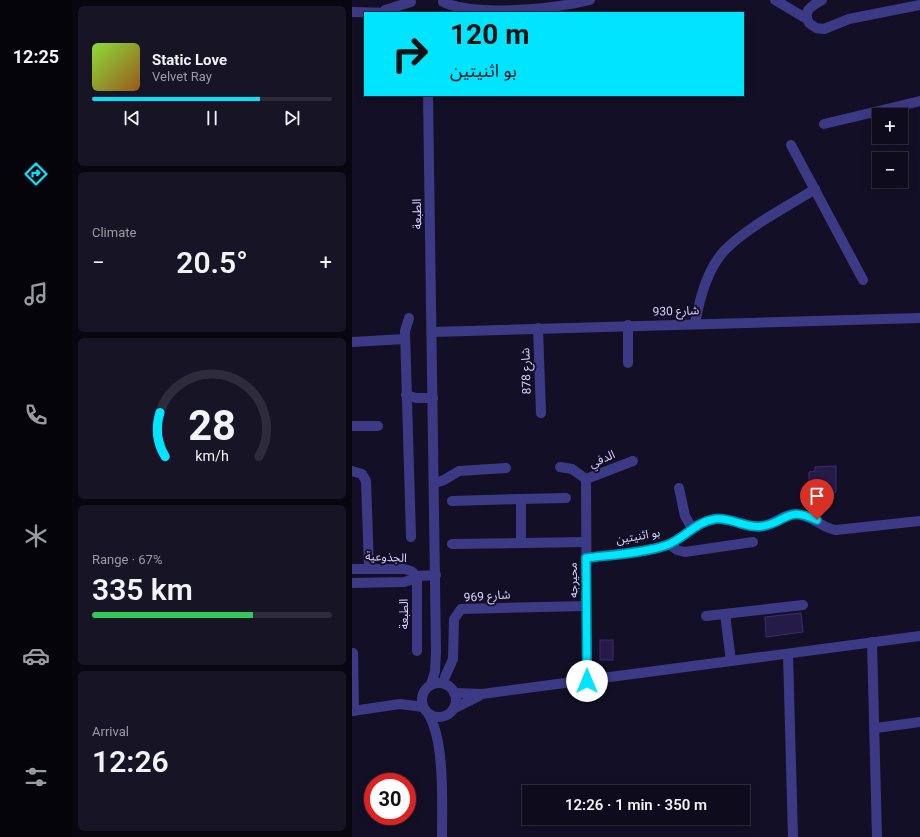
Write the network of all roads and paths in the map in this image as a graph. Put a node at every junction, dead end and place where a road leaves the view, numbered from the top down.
1 (590, 0) edge
2 (775, 0) edge
3 (822, 0) edge
4 (411, 1) edge
5 (442, 1) edge
6 (541, 4) edge
7 (920, 5) edge
8 (481, 10) junction
9 (379, 11) junction
10 (352, 12) edge
11 (388, 12) edge
12 (409, 12) edge
13 (444, 12) edge
14 (469, 12) edge
15 (807, 19) junction
16 (428, 96) edge
17 (920, 101) edge
18 (824, 124) dead end
19 (791, 145) dead end
20 (814, 189) junction
21 (863, 280) dead end
22 (410, 318) dead end
23 (920, 318) edge
24 (695, 323) junction
25 (628, 326) junction
26 (538, 328) junction
27 (432, 332) junction
28 (405, 338) junction
29 (352, 342) edge
30 (628, 363) dead end
31 (406, 395) junction
32 (434, 398) junction
33 (541, 413) dead end
34 (352, 426) edge
35 (378, 426) dead end
36 (633, 461) dead end
37 (560, 467) dead end
38 (506, 468) dead end
39 (352, 471) edge
40 (586, 479) junction
41 (435, 483) junction
42 (679, 488) dead end
43 (566, 498) dead end
44 (521, 499) junction
45 (452, 500) dead end
46 (920, 521) edge
47 (692, 528) junction
48 (411, 537) dead end
49 (586, 542) junction
50 (753, 542) dead end
51 (521, 543) junction
52 (452, 544) dead end
53 (669, 544) junction
54 (586, 558) junction
55 (369, 568) junction
56 (352, 569) edge
57 (436, 575) junction
58 (417, 576) junction
59 (352, 583) edge
60 (803, 604) dead end
61 (586, 606) junction
62 (725, 614) junction
63 (706, 616) dead end
64 (920, 636) edge
65 (872, 642) junction
66 (417, 651) dead end
67 (436, 651) junction
68 (353, 653) edge
69 (788, 654) junction
70 (731, 661) junction
71 (445, 677) junction
72 (587, 681) junction
73 (431, 685) junction
74 (451, 690) junction
75 (423, 693) junction
76 (482, 694) junction
77 (400, 704) junction
78 (353, 711) edge
79 (426, 711) junction
80 (450, 712) junction
81 (920, 722) edge
82 (876, 728) junction
83 (438, 735) junction
84 (442, 837) edge
85 (792, 837) edge
86 (877, 837) edge

1 - 6 street
2 - 15 street
3 - 15 street
4 - 9 street
4 - 12 street
5 - 8 street
5 - 13 street
6 - 8 street
7 - 15 street
8 - 14 street
9 - 10 street
9 - 11 street
16 - 27 street, الطبعة
17 - 18 street
19 - 20 street
20 - 21 street
20 - 24 street
22 - 28 street
23 - 24 street, شارع 930
24 - 25 street, شارع 930
25 - 26 street, شارع 930
25 - 30 street
26 - 27 street, شارع 930
26 - 33 street, شارع 878
27 - 32 street, الطبعة
28 - 29 street
28 - 31 street
31 - 32 street
31 - 48 street
32 - 41 street, الطبعة
34 - 35 street
36 - 40 street, الدفي
37 - 40 street, الدفي
38 - 41 street
39 - 55 street
40 - 49 street, محيرجه
41 - 57 street, الطبعة
42 - 47 street
43 - 44 street
44 - 45 street
44 - 51 street
46 - 47 street, بو اثنيتين
47 - 53 street, بو اثنيتين
49 - 51 street
49 - 54 street, محيرجه
50 - 53 street
51 - 52 street
53 - 54 street, بو اثنيتين
54 - 61 street, محيرجه
55 - 56 street, الجذوعية
55 - 58 street, الجذوعية
57 - 58 street, الجذوعية
57 - 67 street, الطبعة
58 - 59 street, الجذوعية
58 - 66 street, الطبعة
60 - 62 street
61 - 71 street, شارع 969
61 - 72 street, محيرجه
62 - 63 street
62 - 70 street
64 - 65 street
65 - 69 street
65 - 82 street
67 - 71 street
67 - 73 street
68 - 78 street
69 - 70 street
69 - 85 street
70 - 72 street
71 - 74 street
72 - 76 street
73 - 74 street
73 - 75 street
74 - 76 street
74 - 80 street
75 - 77 street
75 - 79 street
76 - 80 street
77 - 78 street
77 - 79 street
79 - 80 street
79 - 83 street
80 - 83 street
81 - 82 street
82 - 86 street
83 - 84 street

